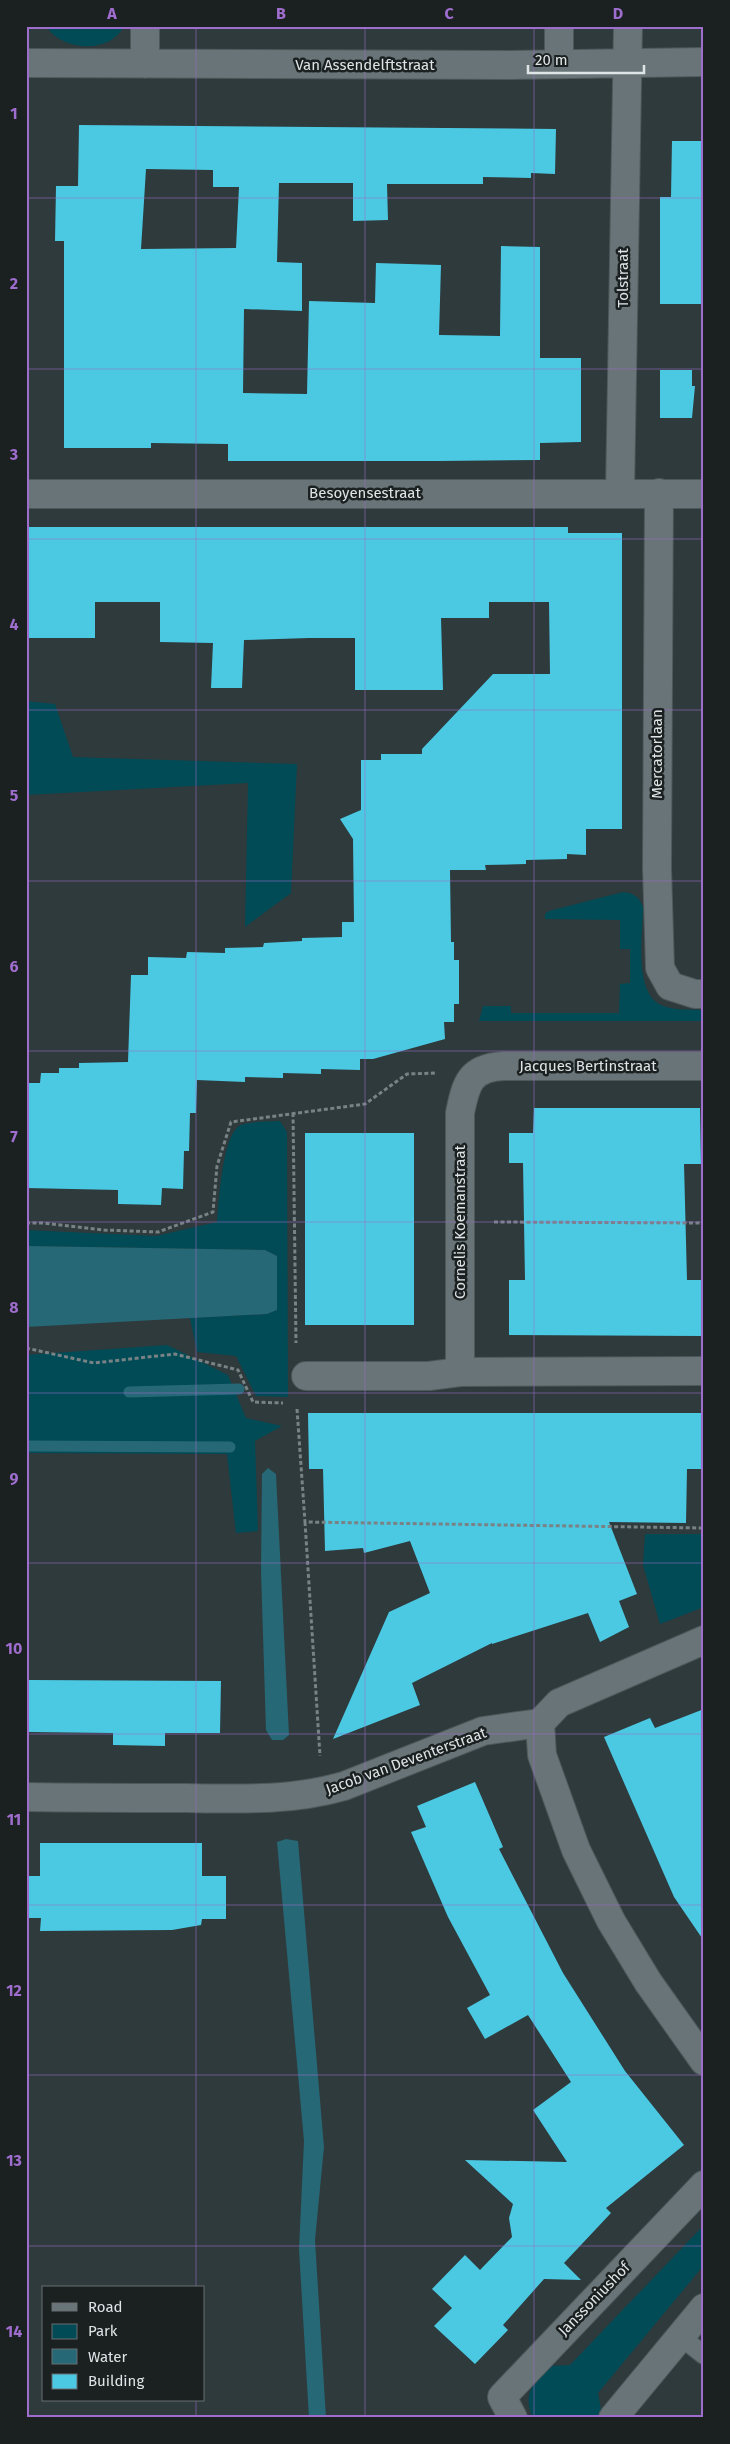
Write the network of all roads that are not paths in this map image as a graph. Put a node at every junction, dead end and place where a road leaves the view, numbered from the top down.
1 (145, 26) edge
2 (559, 26) edge
3 (628, 26) edge
4 (704, 62) edge
5 (26, 63) edge
6 (626, 63) junction
7 (145, 64) junction
8 (559, 64) junction
9 (620, 493) junction
10 (659, 493) junction
11 (26, 494) edge
12 (704, 494) edge
13 (699, 994) edge
14 (704, 1066) edge
15 (474, 1075) joint
16 (704, 1371) edge
17 (460, 1372) junction
18 (306, 1376) dead end
19 (704, 1640) edge
20 (540, 1723) junction
21 (26, 1798) edge
22 (704, 2061) edge
23 (704, 2185) edge
24 (704, 2308) edge
25 (681, 2337) junction
26 (704, 2355) edge
27 (513, 2418) edge
28 (613, 2418) edge

1 - 7 street
2 - 8 street
3 - 6 street, Tolstraat
4 - 6 street, Van Assendelftstraat
5 - 7 street, Van Assendelftstraat
6 - 8 street, Van Assendelftstraat
6 - 9 street, Tolstraat
7 - 8 street, Van Assendelftstraat
9 - 10 street, Besoyensestraat
9 - 11 street, Besoyensestraat
10 - 12 street, Besoyensestraat
10 - 13 street, Mercatorlaan
14 - 15 street, Jacques Bertinstraat
15 - 17 street, Cornelis Koemanstraat
16 - 17 street
17 - 18 street
19 - 20 street
20 - 21 street, Jacob van Deventerstraat
20 - 22 street
23 - 27 street, Janssoniushof
24 - 25 street
25 - 26 lane
25 - 28 street

